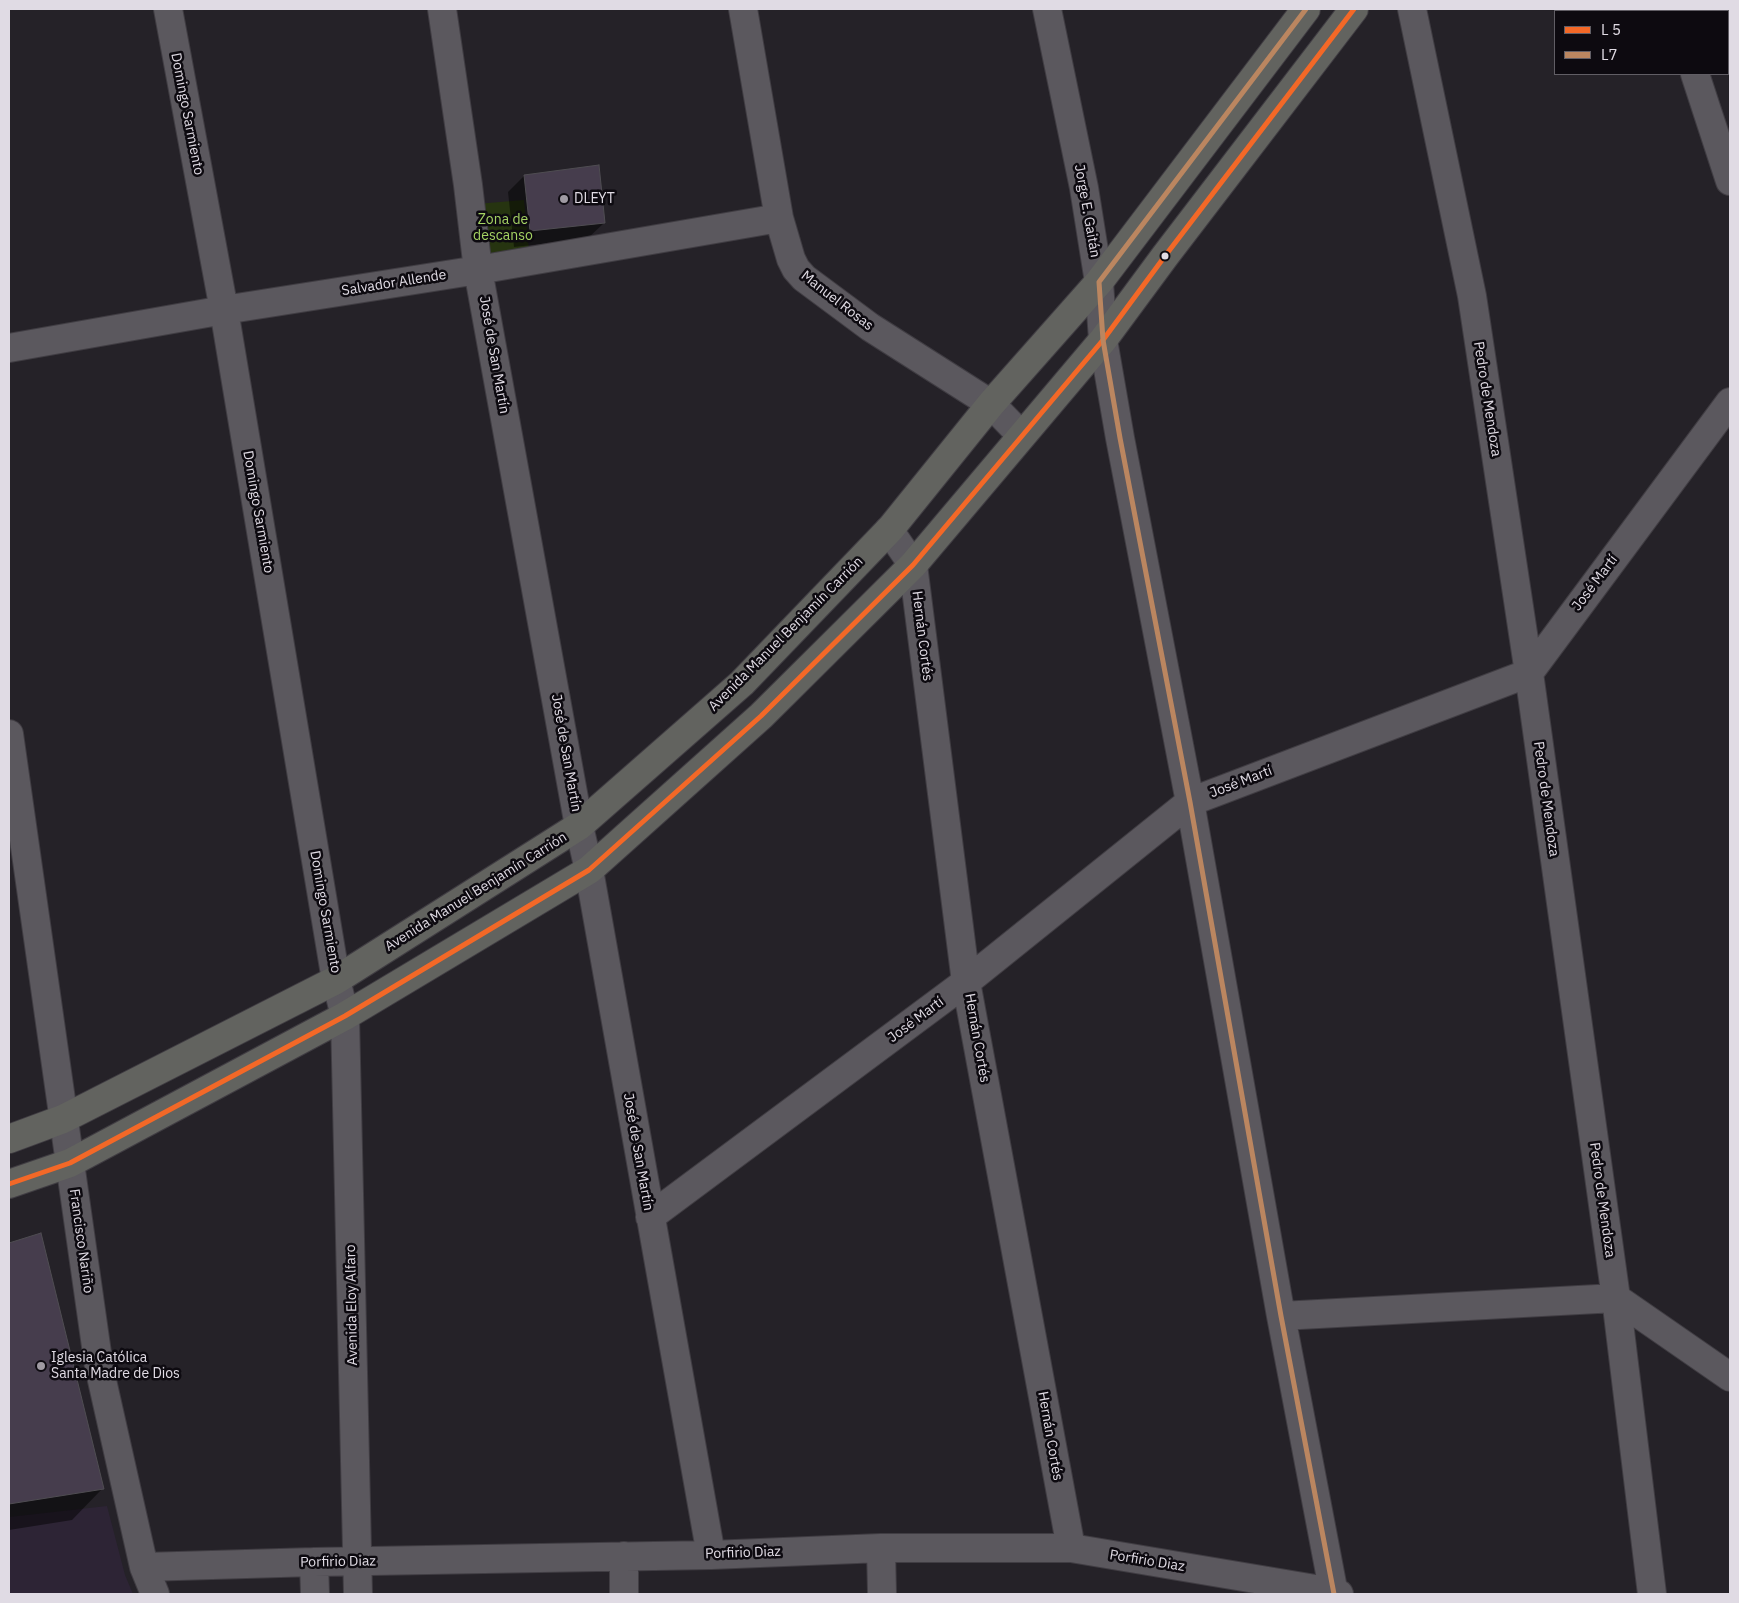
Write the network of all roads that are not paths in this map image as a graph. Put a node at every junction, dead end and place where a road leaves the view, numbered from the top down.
1 (168, 9) edge
2 (442, 9) edge
3 (743, 9) edge
4 (1047, 9) edge
5 (1306, 9) edge
6 (1354, 9) edge
7 (1412, 9) edge
8 (1695, 75) edge
9 (1730, 181) edge
10 (779, 218) junction
11 (478, 270) junction
12 (1099, 282) junction
13 (224, 310) junction
14 (1103, 340) junction
15 (9, 348) edge
16 (1730, 402) edge
17 (991, 404) junction
18 (1021, 435) junction
19 (888, 530) junction
20 (913, 565) junction
21 (1529, 673) junction
22 (9, 734) edge
23 (11, 762) edge
24 (1190, 802) junction
25 (579, 826) junction
26 (589, 870) junction
27 (336, 980) junction
28 (966, 982) junction
29 (345, 1016) junction
30 (63, 1118) junction
31 (9, 1139) edge
32 (70, 1163) junction
33 (9, 1184) edge
34 (650, 1217) junction
35 (1616, 1298) junction
36 (1281, 1316) junction
37 (1730, 1377) edge
38 (881, 1548) junction
39 (1071, 1548) junction
40 (711, 1555) junction
41 (624, 1556) junction
42 (314, 1562) junction
43 (358, 1562) junction
44 (144, 1567) junction
45 (155, 1594) edge
46 (315, 1594) edge
47 (358, 1594) edge
48 (624, 1594) edge
49 (882, 1594) edge
50 (1335, 1594) edge
51 (1652, 1594) edge

1 - 13 street, Domingo Sarmiento
2 - 11 street, José de San Martín
3 - 10 street, Manuel Rosas
4 - 12 street, Jorge E. Gaitán
5 - 12 main road, Avenida Manuel Benjamín Carrión
6 - 14 main road
7 - 21 street, Pedro de Mendoza
8 - 9 street
10 - 11 street, Salvador Allende
10 - 17 street, Manuel Rosas
11 - 13 street, Salvador Allende
11 - 25 street, José de San Martín
12 - 14 street, Jorge E. Gaitán
12 - 17 main road, Avenida Manuel Benjamín Carrión
13 - 15 street, Salvador Allende
13 - 27 street, Domingo Sarmiento
14 - 18 main road
14 - 24 street, Jorge E. Gaitán
16 - 21 street, José Martí
17 - 18 street, Manuel Rosas
17 - 19 main road, Avenida Manuel Benjamín Carrión
18 - 20 main road
19 - 20 street, Hernán Cortés
19 - 25 main road, Avenida Manuel Benjamín Carrión
20 - 26 main road
20 - 28 street, Hernán Cortés
21 - 24 street, José Martí
21 - 35 street, Pedro de Mendoza
22 - 23 street, Francisco Nariño
23 - 30 street, Francisco Nariño
24 - 28 street, José Martí
24 - 36 street, Jorge E. Gaitán
25 - 26 street, José de San Martín
25 - 27 main road, Avenida Manuel Benjamín Carrión
26 - 29 main road
26 - 34 street, José de San Martín
27 - 29 street, Domingo Sarmiento
27 - 30 main road, Avenida Manuel Benjamín Carrión
28 - 34 street, José Martí
28 - 39 street, Hernán Cortés
29 - 32 main road
29 - 43 street, Avenida Eloy Alfaro
30 - 31 main road, Avenida Manuel Benjamín Carrión
30 - 32 street, Francisco Nariño
32 - 33 main road
32 - 44 street, Francisco Nariño
34 - 40 street, José de San Martín
35 - 36 street
35 - 37 street
35 - 51 street, Pedro de Mendoza
36 - 50 street, Jorge E. Gaitán
38 - 39 street, Porfirio Diaz
38 - 40 street, Porfirio Diaz
38 - 49 street
39 - 50 street, Porfirio Diaz
40 - 41 street, Porfirio Diaz
41 - 43 street, Porfirio Diaz
41 - 48 street
42 - 43 street, Porfirio Diaz
42 - 44 street, Porfirio Diaz
42 - 46 street
43 - 47 street, Avenida Eloy Alfaro
44 - 45 street, Francisco Nariño

